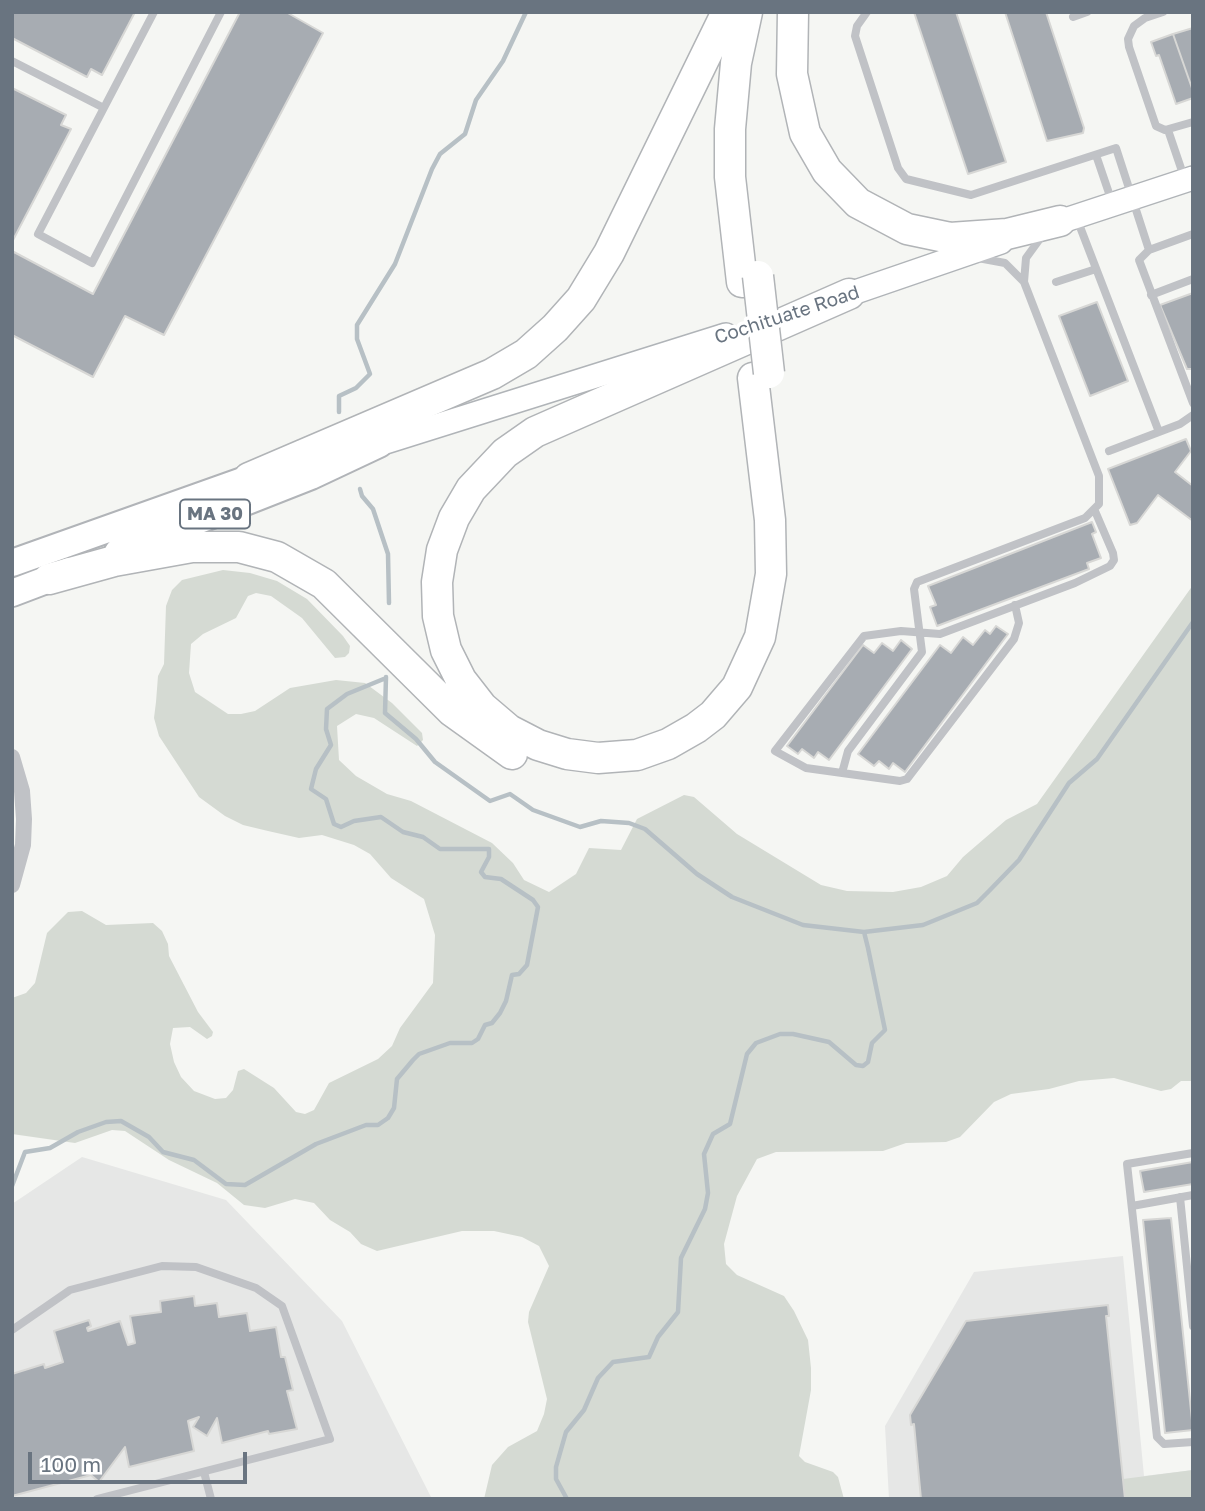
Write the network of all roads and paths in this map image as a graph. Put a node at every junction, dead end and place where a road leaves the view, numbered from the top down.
1 (154, 12) edge
2 (222, 12) edge
3 (727, 12) edge
4 (747, 12) edge
5 (765, 12) edge
6 (793, 12) edge
7 (867, 12) edge
8 (1087, 12) edge
9 (1163, 12) edge
10 (1073, 17) dead end
11 (12, 61) edge
12 (102, 107) junction
13 (1193, 122) edge
14 (1168, 130) junction
15 (1096, 155) junction
16 (1189, 179) edge
17 (1123, 201) junction
18 (1068, 219) junction
19 (1193, 234) edge
20 (1149, 250) junction
21 (947, 260) junction
22 (1096, 269) junction
23 (750, 279) junction
24 (1193, 279) edge
25 (1024, 282) junction
26 (1056, 282) dead end
27 (849, 294) junction
28 (1151, 295) junction
29 (761, 376) junction
30 (1193, 403) edge
31 (1193, 415) edge
32 (1159, 432) junction
33 (379, 444) junction
34 (1109, 452) dead end
35 (249, 478) junction
36 (1095, 511) junction
37 (12, 563) edge
38 (49, 579) junction
39 (12, 593) edge
40 (1015, 606) junction
41 (12, 607) edge
42 (921, 633) junction
43 (14, 767) edge
44 (842, 773) junction
45 (12, 885) edge
46 (1193, 1153) edge
47 (1193, 1195) edge
48 (1180, 1198) junction
49 (1132, 1206) junction
50 (1193, 1326) edge
51 (12, 1330) edge
52 (1193, 1442) edge
53 (1178, 1444) junction
54 (1193, 1451) edge
55 (204, 1472) junction
56 (97, 1499) edge
57 (211, 1499) edge

1 - 12 lane
2 - 12 lane
3 - 35 highway
4 - 23 highway
5 - 23 highway
6 - 18 highway
7 - 15 lane
8 - 10 lane
9 - 14 lane
11 - 12 lane
13 - 14 lane
14 - 16 lane
15 - 17 lane
15 - 17 lane
16 - 17 main road, Cochituate Road / MA 30
17 - 18 main road, Cochituate Road / MA 30
17 - 20 lane
18 - 21 main road, Cochituate Road / MA 30
18 - 22 lane
18 - 25 lane
19 - 20 lane
20 - 28 lane
21 - 25 lane
21 - 27 main road, Cochituate Road / MA 30
22 - 26 lane
22 - 32 lane
23 - 29 highway, bridge
24 - 28 lane
25 - 36 lane
27 - 29 highway
27 - 33 main road, Cochituate Road / MA 30
28 - 30 lane
29 - 38 highway
31 - 32 lane
32 - 34 lane
33 - 35 main road, Cochituate Road / MA 30
33 - 38 main road, Cochituate Road / MA 30
35 - 37 main road, Cochituate Road / MA 30
36 - 40 lane
36 - 42 lane
38 - 39 main road, Cochituate Road / MA 30
38 - 41 street
40 - 42 lane
40 - 44 lane
42 - 44 lane
42 - 44 lane
43 - 45 street
46 - 49 lane
47 - 48 lane
48 - 49 lane
48 - 50 lane
49 - 53 lane
51 - 55 lane
52 - 53 lane
53 - 54 lane
55 - 56 lane
55 - 57 lane

